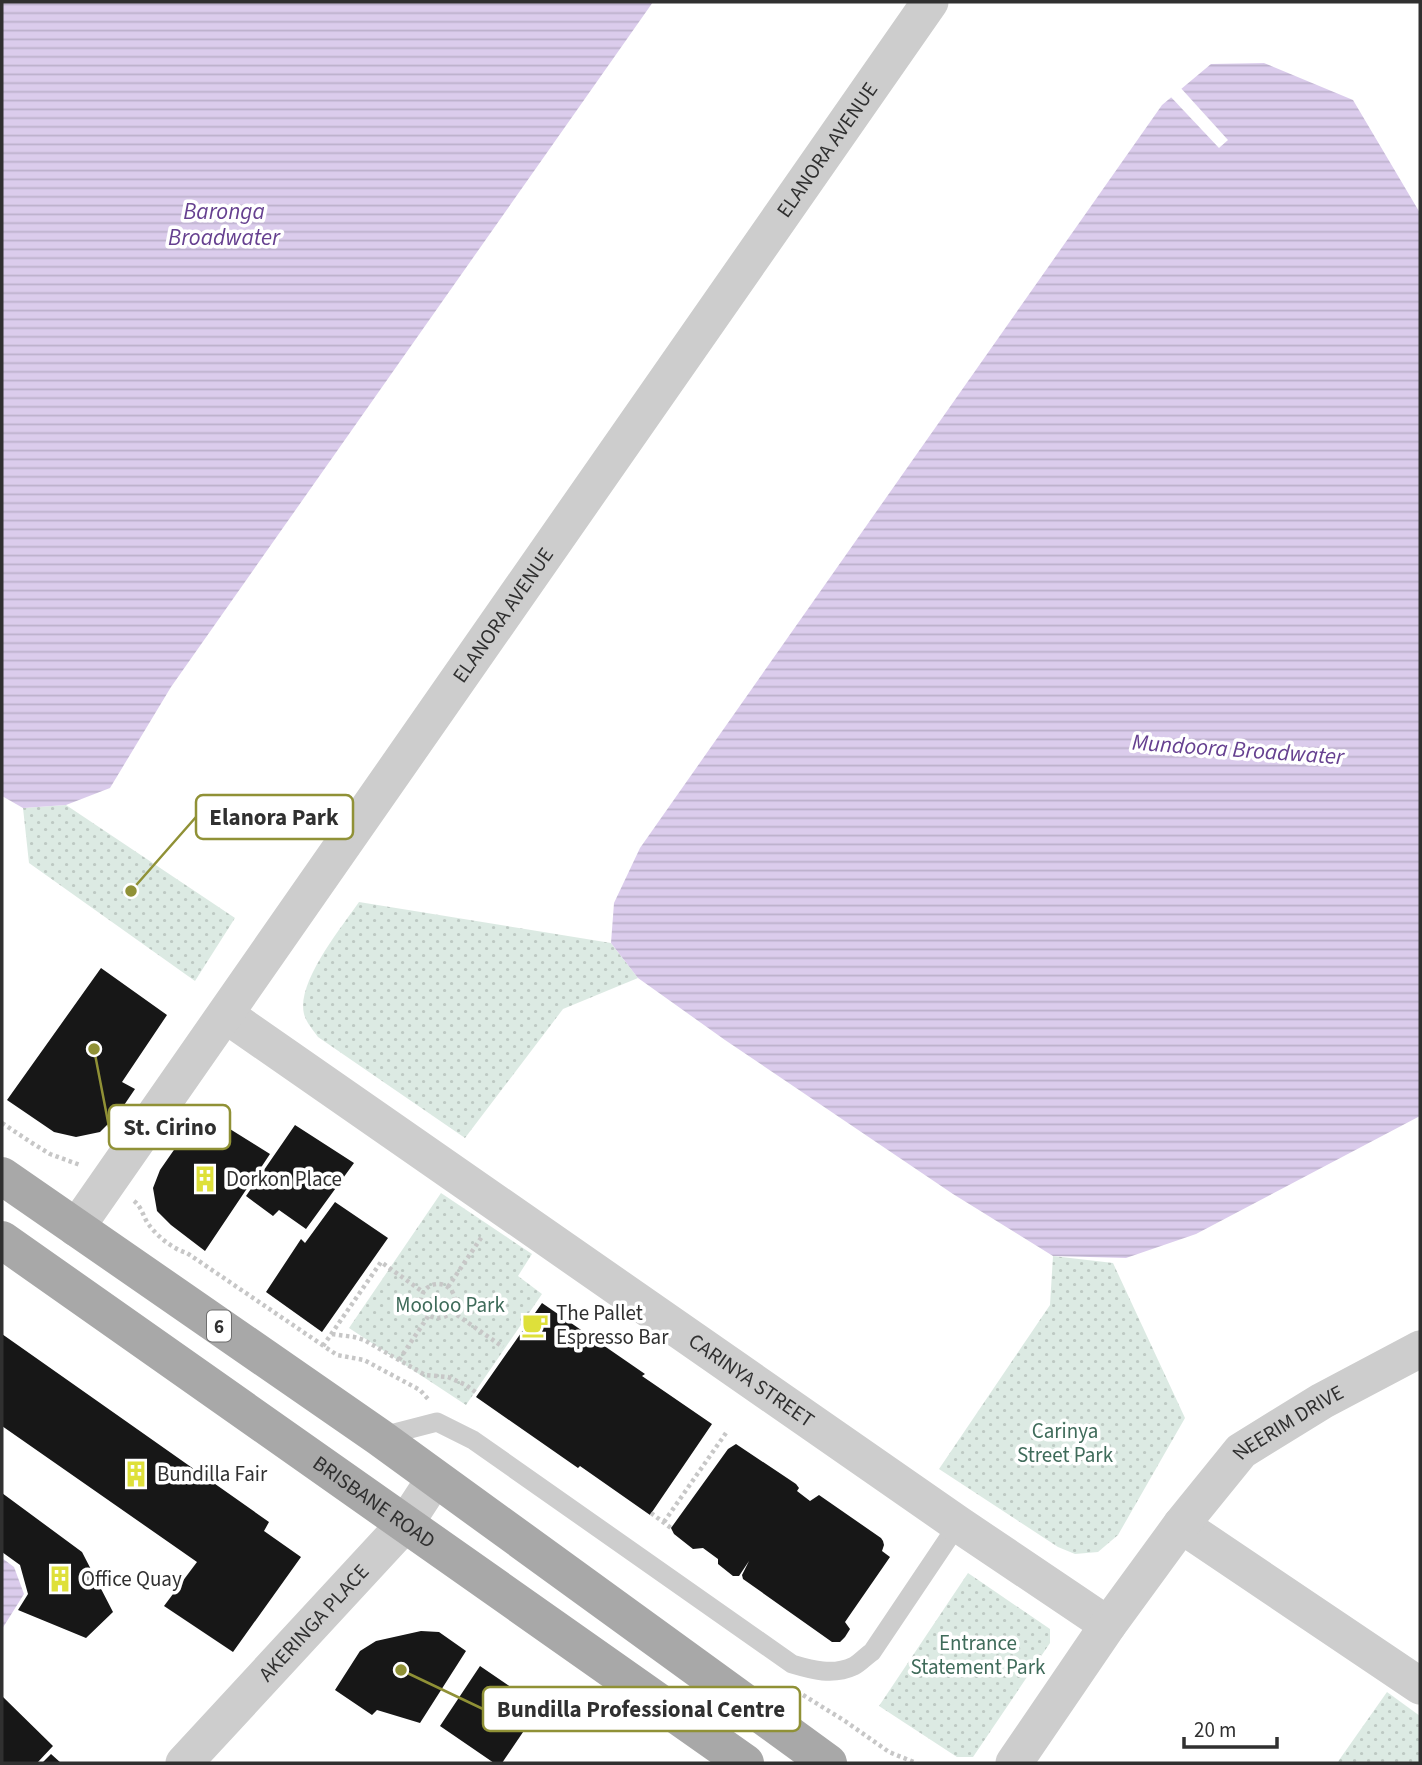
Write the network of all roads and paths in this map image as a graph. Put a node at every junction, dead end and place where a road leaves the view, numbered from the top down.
1 (930, 2) edge
2 (226, 1015) junction
3 (2, 1176) edge
4 (502, 1207) junction
5 (76, 1228) junction
6 (2, 1240) edge
7 (448, 1287) junction
8 (423, 1292) junction
9 (451, 1311) junction
10 (429, 1315) junction
11 (332, 1334) junction
12 (323, 1346) dead end
13 (503, 1347) dead end
14 (1420, 1349) edge
15 (399, 1360) junction
16 (478, 1394) dead end
17 (728, 1430) dead end
18 (379, 1437) junction
19 (435, 1478) junction
20 (651, 1513) dead end
21 (664, 1522) junction
22 (405, 1524) junction
23 (958, 1524) junction
24 (1181, 1525) junction
25 (671, 1528) dead end
26 (1108, 1625) junction
27 (1420, 1686) edge
28 (184, 1763) edge
29 (745, 1763) edge
30 (828, 1763) edge
31 (1014, 1763) edge

1 - 2 street, ELANORA AVENUE
2 - 4 street, CARINYA STREET
2 - 5 street, ELANORA AVENUE
3 - 5 main road, 6
4 - 7 path
4 - 23 street, CARINYA STREET
5 - 18 main road, 6
6 - 22 main road, BRISBANE ROAD
7 - 8 path
7 - 9 path
8 - 10 path
8 - 11 path
9 - 10 path
9 - 13 path
10 - 15 path
11 - 12 path
11 - 15 path
14 - 24 street, NEERIM DRIVE
15 - 16 path
17 - 21 path
18 - 19 main road, 6
18 - 23 lane
19 - 22 street, AKERINGA PLACE
19 - 30 main road, 6
20 - 21 path
21 - 25 path
22 - 28 street, AKERINGA PLACE
22 - 29 main road, BRISBANE ROAD
23 - 26 street, CARINYA STREET
24 - 26 street, NEERIM DRIVE
24 - 27 street
26 - 31 street, NEERIM DRIVE

